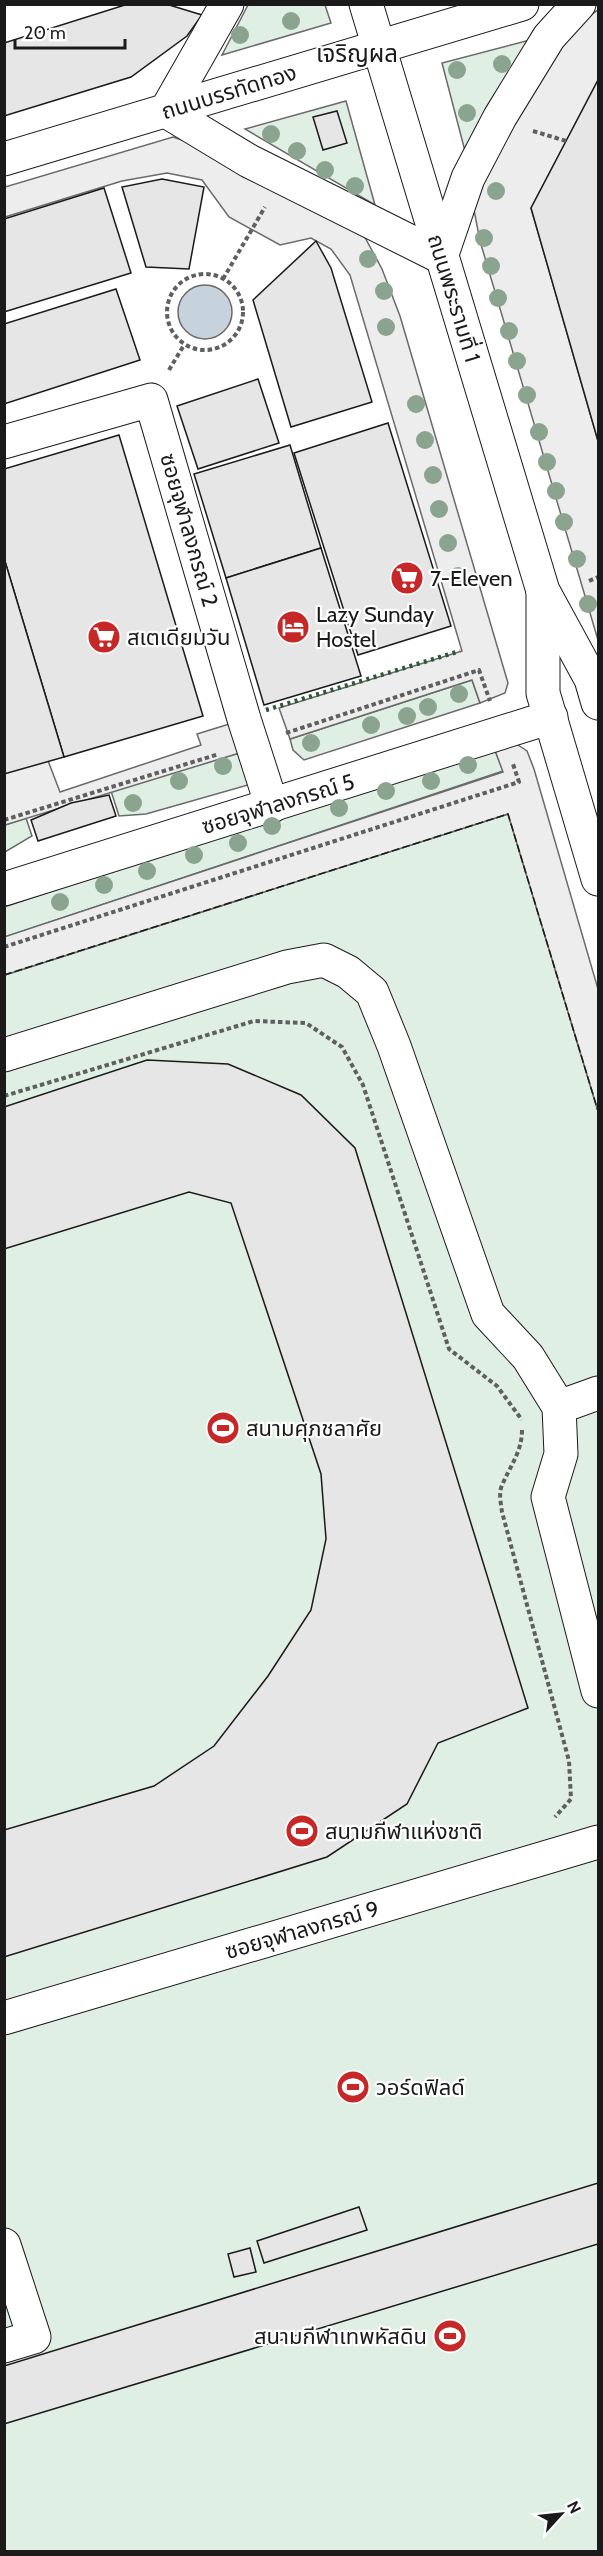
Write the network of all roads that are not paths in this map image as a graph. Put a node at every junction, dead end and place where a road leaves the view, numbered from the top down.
1 (227, 4) edge
2 (366, 4) edge
3 (522, 4) edge
4 (579, 4) edge
5 (378, 48) junction
6 (166, 111) junction
7 (4, 159) edge
8 (441, 257) junction
9 (4, 442) edge
10 (543, 591) junction
11 (598, 703) edge
12 (551, 717) junction
13 (586, 790) edge
14 (272, 806) junction
15 (598, 879) edge
16 (4, 889) edge
17 (4, 1055) edge
18 (598, 1393) edge
19 (559, 1407) junction
20 (598, 1691) edge
21 (598, 1842) edge
22 (4, 2018) edge
23 (4, 2245) edge
24 (4, 2346) edge

1 - 6 street
2 - 5 street, ถนนพระรามที่ 1
3 - 5 street, ถนนบรรทัดทอง
4 - 8 street
5 - 6 street, ถนนบรรทัดทอง
5 - 8 street, ถนนพระรามที่ 1
6 - 7 street, ถนนบรรทัดทอง
6 - 8 street
8 - 10 street, ถนนพระรามที่ 1
9 - 14 street, ซอยจุฬาลงกรณ์ 2
10 - 11 street, ถนนพระรามที่ 1
10 - 12 street, ถนนพระรามที่ 1
12 - 13 street, ถนนพระรามที่ 1
12 - 14 street, ซอยจุฬาลงกรณ์ 5
13 - 15 street, ถนนพระรามที่ 1
14 - 16 street, ซอยจุฬาลงกรณ์ 5
17 - 19 street
18 - 19 street
19 - 20 street
21 - 22 street, ซอยจุฬาลงกรณ์ 9
23 - 24 street

